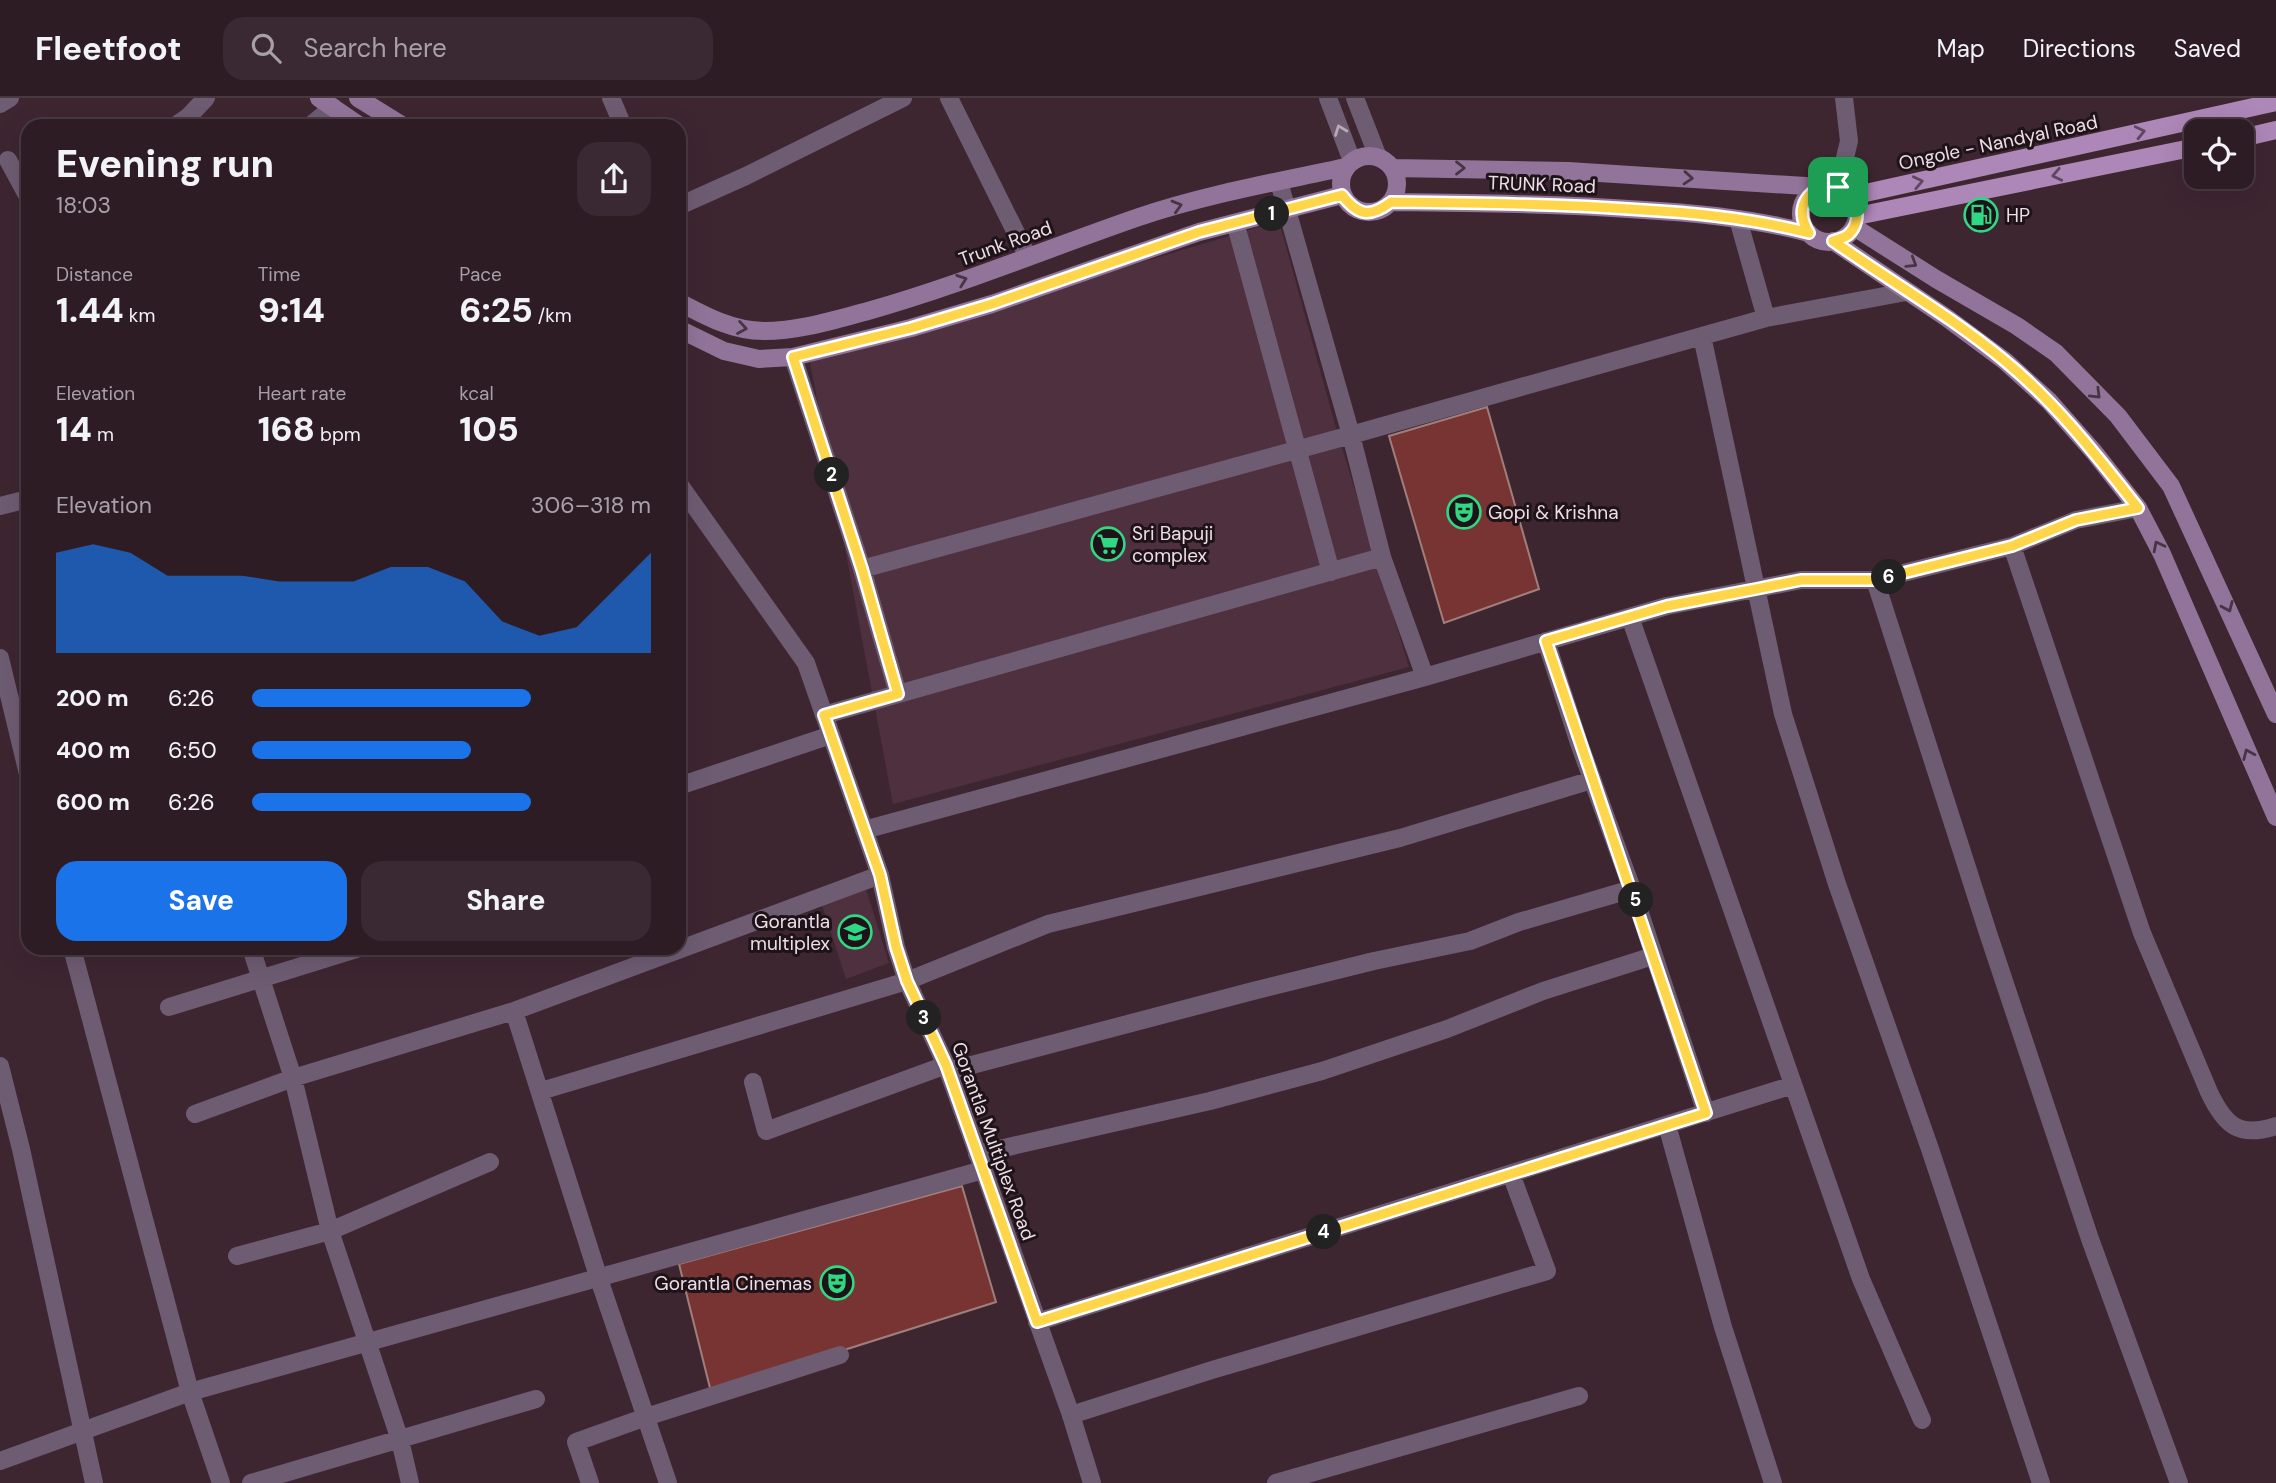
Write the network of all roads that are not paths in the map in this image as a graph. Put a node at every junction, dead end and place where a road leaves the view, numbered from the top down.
1 (10, 98) edge
2 (206, 98) edge
3 (358, 98) edge
4 (611, 98) edge
5 (903, 98) edge
6 (949, 98) edge
7 (1328, 98) edge
8 (1355, 98) edge
9 (1844, 98) edge
10 (326, 102) edge
11 (2276, 102) edge
12 (0, 104) edge
13 (183, 119) edge
14 (315, 119) edge
15 (350, 119) edge
16 (392, 119) edge
17 (621, 119) edge
18 (2275, 132) edge
19 (2254, 136) edge
20 (2184, 150) edge
21 (8, 160) dead end
22 (1385, 162) junction
23 (1349, 164) junction
24 (1279, 182) junction
25 (21, 184) edge
26 (1837, 190) junction
27 (1342, 195) junction
28 (1391, 202) junction
29 (686, 203) edge
30 (1287, 210) junction
31 (1738, 219) junction
32 (1856, 222) junction
33 (1238, 233) dead end
34 (1809, 233) junction
35 (1833, 241) junction
36 (1028, 257) junction
37 (1906, 292) junction
38 (686, 305) edge
39 (1766, 318) junction
40 (686, 334) edge
41 (1702, 336) junction
42 (793, 357) junction
43 (1352, 435) junction
44 (1297, 450) junction
45 (686, 494) edge
46 (21, 501) edge
47 (0, 506) edge
48 (2138, 508) junction
49 (2012, 546) junction
50 (1382, 557) junction
51 (862, 569) junction
52 (1331, 572) junction
53 (1875, 580) junction
54 (1756, 589) junction
55 (1630, 617) junction
56 (1546, 641) junction
57 (0, 658) edge
58 (1425, 677) junction
59 (898, 694) junction
60 (2276, 714) edge
61 (824, 715) junction
62 (831, 735) junction
63 (21, 745) edge
64 (1592, 779) junction
65 (686, 784) edge
66 (2276, 817) edge
67 (864, 830) junction
68 (880, 875) junction
69 (1632, 889) junction
70 (686, 947) edge
71 (74, 955) edge
72 (253, 955) edge
73 (337, 955) edge
74 (665, 955) edge
75 (1653, 956) junction
76 (259, 979) junction
77 (907, 981) junction
78 (169, 1007) dead end
79 (514, 1011) junction
80 (0, 1066) edge
81 (947, 1068) junction
82 (293, 1078) junction
83 (753, 1082) dead end
84 (1793, 1086) junction
85 (541, 1091) junction
86 (1706, 1113) junction
87 (195, 1114) dead end
88 (1667, 1125) junction
89 (2276, 1126) edge
90 (490, 1162) dead end
91 (980, 1162) junction
92 (1511, 1174) junction
93 (330, 1231) junction
94 (237, 1256) dead end
95 (599, 1279) junction
96 (1037, 1322) junction
97 (368, 1342) junction
98 (840, 1355) dead end
99 (190, 1392) junction
100 (1579, 1396) dead end
101 (536, 1399) dead end
102 (1071, 1415) junction
103 (646, 1417) junction
104 (1922, 1420) dead end
105 (81, 1432) junction
106 (400, 1440) junction
107 (0, 1461) edge
108 (94, 1483) edge
109 (221, 1483) edge
110 (251, 1483) edge
111 (410, 1483) edge
112 (590, 1483) edge
113 (668, 1483) edge
114 (1092, 1483) edge
115 (1276, 1483) edge
116 (1773, 1483) edge
117 (2041, 1483) edge
118 (2179, 1483) edge

1 - 12 street
2 - 13 street
3 - 16 main road
4 - 17 street
5 - 29 street
6 - 36 street
23 -> 7 street
8 - 22 street
9 - 26 street
10 - 14 street
10 - 15 main road
26 -> 11 main road, Ongole - Nandyal Road
18 - 19 main road
20 -> 32 main road
21 - 25 street
22 - 23 main road
22 -> 26 main road
22 - 28 main road
23 - 24 main road, Trunk Road
23 - 27 main road
24 - 30 street
36 -> 24 main road, Trunk Road
26 - 32 main road
26 - 34 main road
27 - 28 main road
27 - 30 main road
28 - 31 main road, TRUNK Road
30 - 42 main road
30 - 43 street
31 - 34 main road, TRUNK Road
31 - 39 street
32 - 35 main road
32 -> 60 main road
33 - 44 street
34 - 35 main road
35 - 37 main road
38 -> 36 main road, Trunk Road
37 - 39 street
37 - 48 main road
39 - 41 street
40 - 42 main road
41 - 43 street
41 - 54 street
42 - 51 street
43 - 44 street
43 - 50 street
44 - 51 street
44 - 52 street
45 - 61 street, Gorantla Multiplex Road
46 - 47 street
48 - 49 street
66 -> 48 main road
49 - 53 street
49 - 89 street
50 - 52 street
50 - 58 street
51 - 59 street
52 - 59 street
53 - 54 street
53 - 118 street
54 - 55 street
54 - 117 street
55 - 56 street
55 - 84 street
56 - 58 street
56 - 64 street
57 - 63 street
58 - 67 street
59 - 61 street
61 - 62 street, Gorantla Multiplex Road
62 - 65 street
62 - 67 street, Gorantla Multiplex Road
64 - 69 street
64 - 77 street
67 - 68 street, Gorantla Multiplex Road
68 - 70 street
68 - 77 street, Gorantla Multiplex Road
69 - 75 street
69 - 81 street
71 - 99 street
72 - 76 street
73 - 76 street
74 - 79 street
75 - 86 street
75 - 91 street
76 - 78 street
76 - 82 street
77 - 81 street, Gorantla Multiplex Road
77 - 85 street
79 - 82 street
79 - 85 street
80 - 105 street
81 - 83 street
81 - 91 street, Gorantla Multiplex Road
82 - 87 street
82 - 93 street
84 - 86 street
84 - 104 street
85 - 95 street
86 - 88 street
88 - 92 street
88 - 116 street
90 - 93 street
91 - 95 street
91 - 96 street, Gorantla Multiplex Road
92 - 96 street
92 - 102 street
93 - 94 street
93 - 97 street
95 - 97 street
95 - 103 street
96 - 102 street, Gorantla Multiplex Road
97 - 99 street
97 - 106 street
98 - 103 street
99 - 105 street
99 - 109 street
100 - 115 street
101 - 106 street
102 - 114 street, Gorantla Multiplex Road
103 - 112 street
103 - 113 street
105 - 107 street
105 - 108 street
106 - 110 street
106 - 111 street

